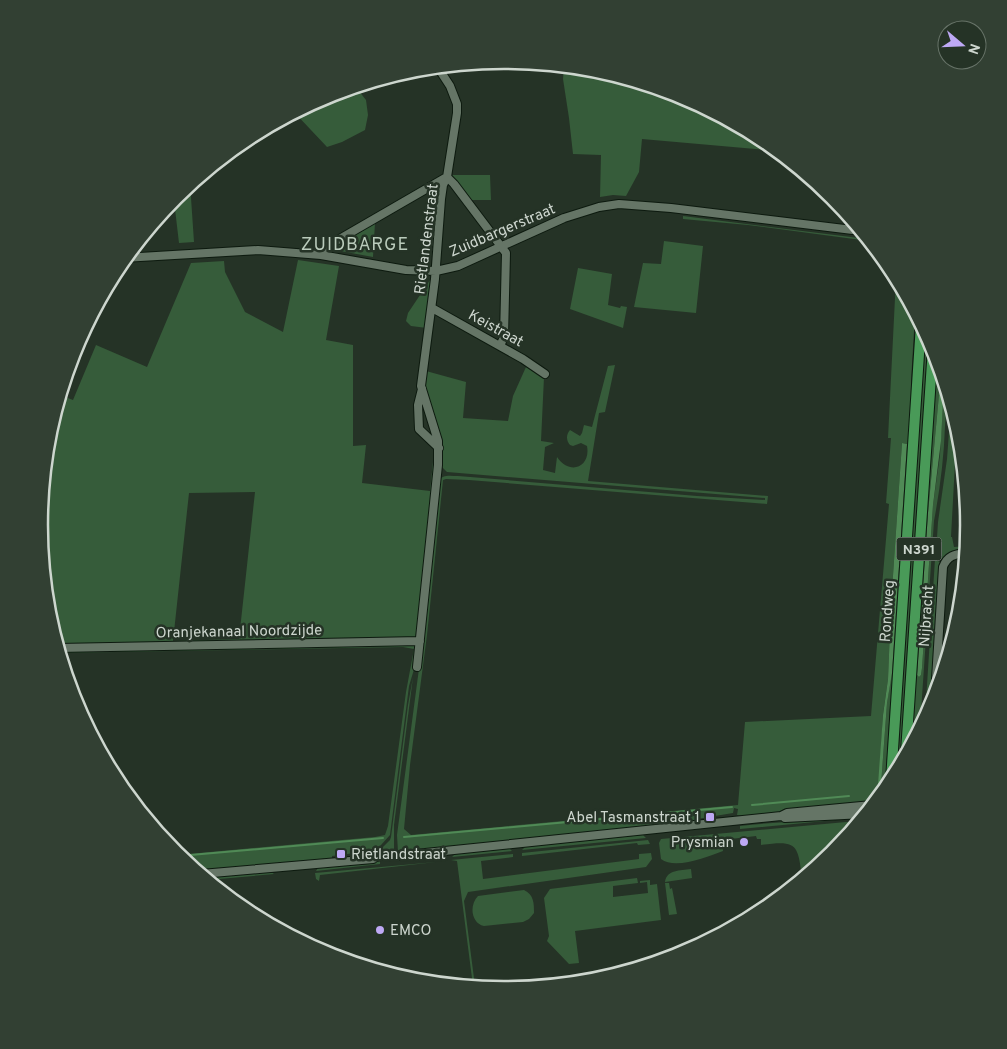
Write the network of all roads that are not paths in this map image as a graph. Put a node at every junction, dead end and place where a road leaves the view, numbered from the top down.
1 (441, 72) edge
2 (447, 177) junction
3 (851, 230) edge
4 (502, 246) junction
5 (321, 255) junction
6 (134, 257) edge
7 (436, 270) junction
8 (432, 308) junction
9 (920, 340) edge
10 (500, 346) junction
11 (932, 368) edge
12 (545, 374) dead end
13 (422, 390) junction
14 (439, 448) junction
15 (959, 554) edge
16 (420, 641) junction
17 (65, 648) edge
18 (937, 665) edge
19 (417, 667) dead end
20 (907, 735) edge
21 (893, 761) edge
22 (862, 806) edge
23 (855, 814) edge
24 (781, 816) junction
25 (210, 873) edge

1 - 2 street, Rietlandenstraat
2 - 4 street
2 - 5 street
2 - 7 street, Rietlandenstraat
3 - 4 street, Zuidbargerstraat
4 - 7 street, Zuidbargerstraat
4 - 10 street
5 - 6 street, Zuidbargerstraat
5 - 7 street, Zuidbargerstraat
7 - 8 street, Rietlandenstraat
8 - 10 street, Keistraat
8 - 13 street, Rietlandenstraat
9 - 21 main road, Rondweg / N391
10 - 12 street, Keistraat
11 - 20 main road, Rondweg / N391
13 - 14 street, Rietlandenstraat
13 - 14 street, Rietlandenstraat
14 - 16 street, Rietlandenstraat
15 - 18 street, Nijbracht
16 - 17 street, Oranjekanaal Noordzijde
16 - 19 street, Rietlandenstraat
22 - 24 street
23 - 24 street
24 - 25 street

